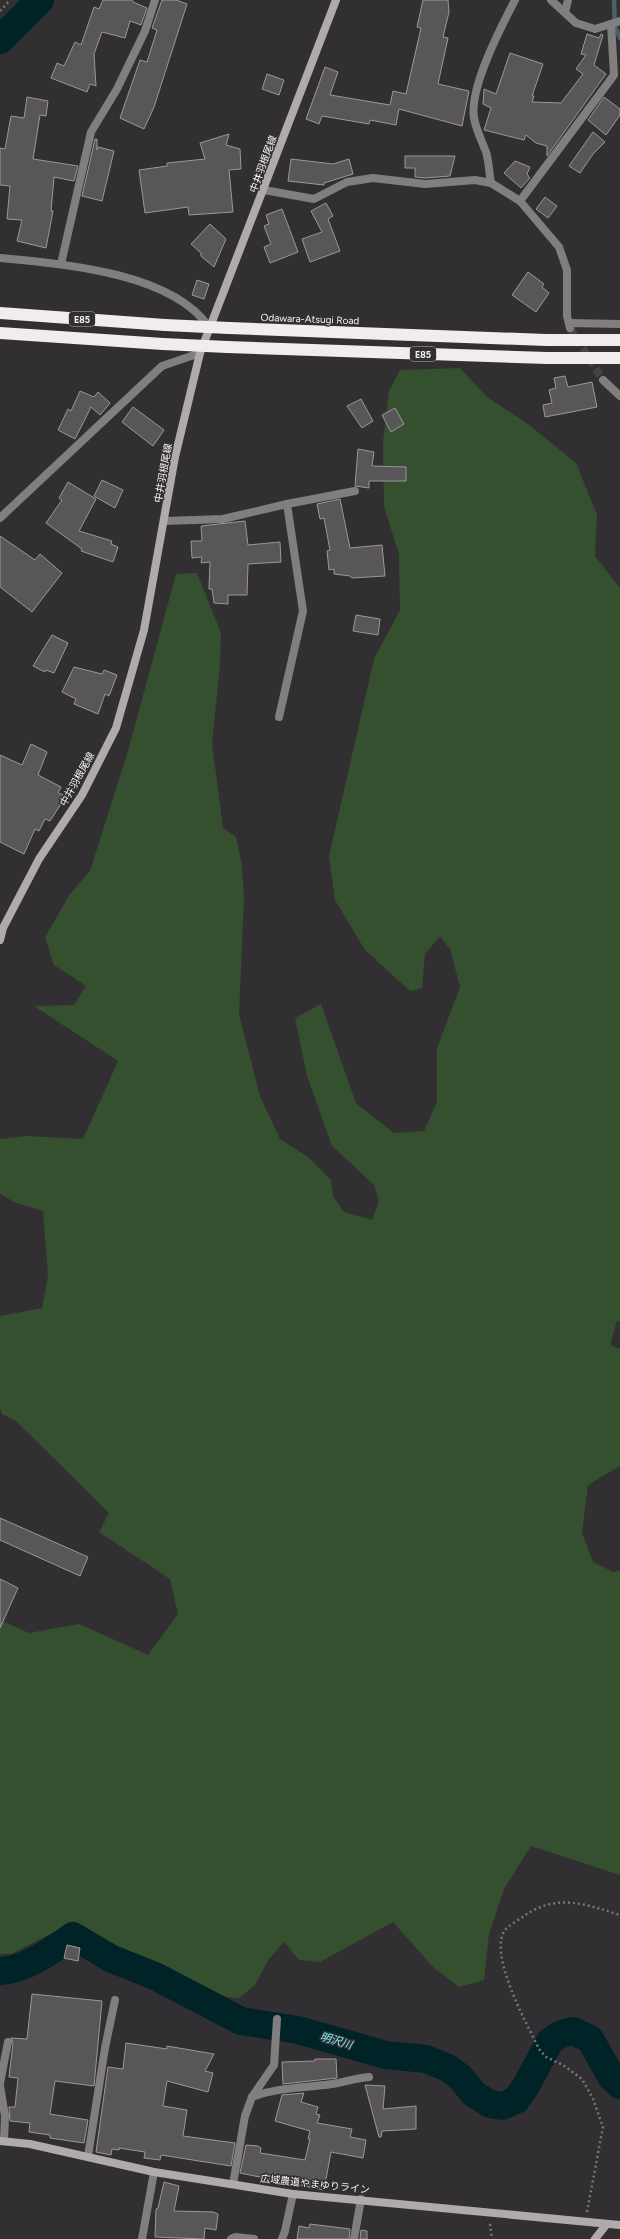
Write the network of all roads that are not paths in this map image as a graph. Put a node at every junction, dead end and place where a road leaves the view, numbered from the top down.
1 (155, 0) edge
2 (336, 0) edge
3 (515, 0) edge
4 (551, 0) edge
5 (568, 0) edge
6 (565, 12) junction
7 (620, 21) edge
8 (611, 24) junction
9 (490, 183) junction
10 (264, 190) junction
11 (520, 201) junction
12 (0, 258) edge
13 (61, 264) junction
14 (0, 313) edge
15 (620, 324) edge
16 (209, 327) junction
17 (0, 333) edge
18 (620, 340) edge
19 (200, 354) junction
20 (620, 358) edge
21 (603, 380) tunnel mouth
22 (620, 396) edge
23 (356, 490) dead end
24 (287, 504) junction
25 (0, 518) edge
26 (165, 521) junction
27 (279, 717) dead end
28 (0, 940) edge
29 (115, 2000) dead end
30 (277, 2019) dead end
31 (8, 2042) dead end
32 (369, 2077) dead end
33 (0, 2085) edge
34 (252, 2097) junction
35 (2, 2141) edge
36 (88, 2156) junction
37 (154, 2172) junction
38 (233, 2184) junction
39 (292, 2194) junction
40 (361, 2199) junction
41 (606, 2225) junction
42 (620, 2225) edge
43 (142, 2239) edge
44 (230, 2239) edge
45 (254, 2239) edge
46 (282, 2239) edge
47 (354, 2239) edge
48 (595, 2239) edge

1 - 13 street
2 - 10 main road, 中井羽根尾線
3 - 9 street
4 - 6 street
5 - 6 street
6 - 8 street
7 - 8 street
8 - 11 street
9 - 10 street
9 - 11 street
10 - 16 main road, 中井羽根尾線
11 - 15 street
12 - 13 street
13 - 16 street
14 - 18 highway, Odawara-Atsugi Road / E85, bridge
16 - 19 main road, 中井羽根尾線
17 - 20 highway, E85, bridge
19 - 25 street
19 - 26 main road, 中井羽根尾線
21 - 22 street
23 - 24 street
24 - 26 street
24 - 27 street
26 - 28 main road, 中井羽根尾線
29 - 36 street
30 - 34 street
31 - 33 street
32 - 34 street
33 - 35 street
34 - 38 street
35 - 36 main road, 広域農道やまゆりライン
36 - 37 main road, 広域農道やまゆりライン
37 - 38 main road, 広域農道やまゆりライン
37 - 43 street
38 - 39 main road, 広域農道やまゆりライン
39 - 40 main road, 広域農道やまゆりライン
39 - 46 street
40 - 41 main road, 広域農道やまゆりライン
40 - 47 street
41 - 42 main road, 広域農道やまゆりライン
41 - 48 main road
44 - 45 street

